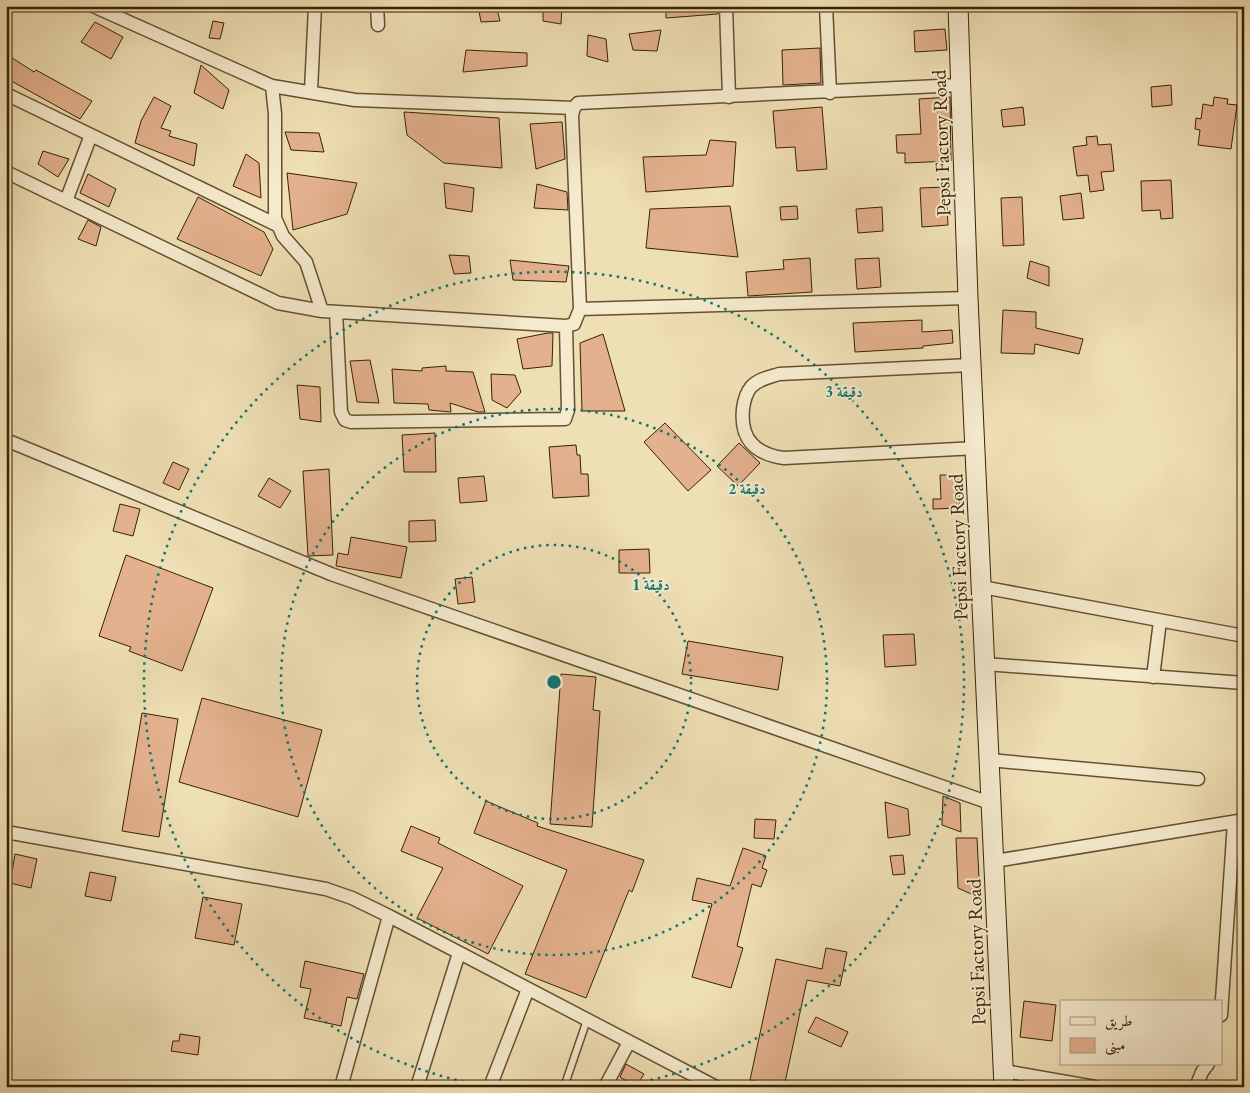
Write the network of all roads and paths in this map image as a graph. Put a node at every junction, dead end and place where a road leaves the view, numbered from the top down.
1 (93, 6) edge
2 (315, 6) edge
3 (378, 6) edge
4 (726, 6) edge
5 (826, 6) edge
6 (958, 6) edge
7 (378, 25) dead end
8 (272, 86) junction
9 (961, 86) junction
10 (311, 92) junction
11 (830, 93) junction
12 (6, 94) edge
13 (729, 97) junction
14 (574, 108) junction
15 (91, 135) junction
16 (6, 172) edge
17 (66, 201) junction
18 (277, 225) junction
19 (968, 298) junction
20 (580, 309) junction
21 (322, 311) junction
22 (336, 312) junction
23 (566, 326) junction
24 (971, 365) junction
25 (6, 440) edge
26 (977, 448) junction
27 (982, 587) junction
28 (1160, 620) junction
29 (1244, 636) edge
30 (985, 664) junction
31 (1153, 677) junction
32 (1244, 683) edge
33 (989, 760) junction
34 (1198, 779) dead end
35 (990, 803) junction
36 (1239, 821) edge
37 (6, 832) edge
38 (995, 861) junction
39 (389, 916) junction
40 (459, 953) junction
41 (528, 989) junction
42 (1222, 1004) edge
43 (587, 1020) junction
44 (629, 1042) junction
45 (1206, 1066) edge
46 (1004, 1079) edge
47 (341, 1087) edge
48 (417, 1087) edge
49 (490, 1087) edge
50 (564, 1087) edge
51 (605, 1087) edge
52 (716, 1087) edge
53 (1095, 1087) edge
54 (1196, 1087) edge

1 - 8 street
2 - 10 street
3 - 7 street
4 - 13 street
5 - 11 street
6 - 9 main road, Pepsi Factory Road
8 - 10 street
8 - 18 street
9 - 11 street
9 - 19 main road, Pepsi Factory Road
10 - 14 street
11 - 13 street
12 - 15 street
13 - 14 street
14 - 20 street
15 - 17 street
15 - 18 street
16 - 17 street
17 - 21 street
18 - 21 street
19 - 20 street
19 - 24 main road, Pepsi Factory Road
20 - 23 street
21 - 22 street
22 - 23 street
22 - 23 street
24 - 26 main road, Pepsi Factory Road
24 - 26 street
25 - 35 street
26 - 27 main road, Pepsi Factory Road
27 - 28 street
27 - 30 main road, Pepsi Factory Road
28 - 29 street
28 - 31 street
30 - 31 street
30 - 33 main road, Pepsi Factory Road
31 - 32 street
33 - 34 street
33 - 35 main road, Pepsi Factory Road
35 - 38 main road, Pepsi Factory Road
36 - 38 street
36 - 42 street
37 - 39 street
38 - 46 main road, Pepsi Factory Road
39 - 40 street
39 - 47 street
40 - 41 street
40 - 48 street
41 - 43 street
41 - 49 street
43 - 44 street
43 - 50 lane
44 - 51 street
44 - 52 street
45 - 54 street
46 - 53 street

